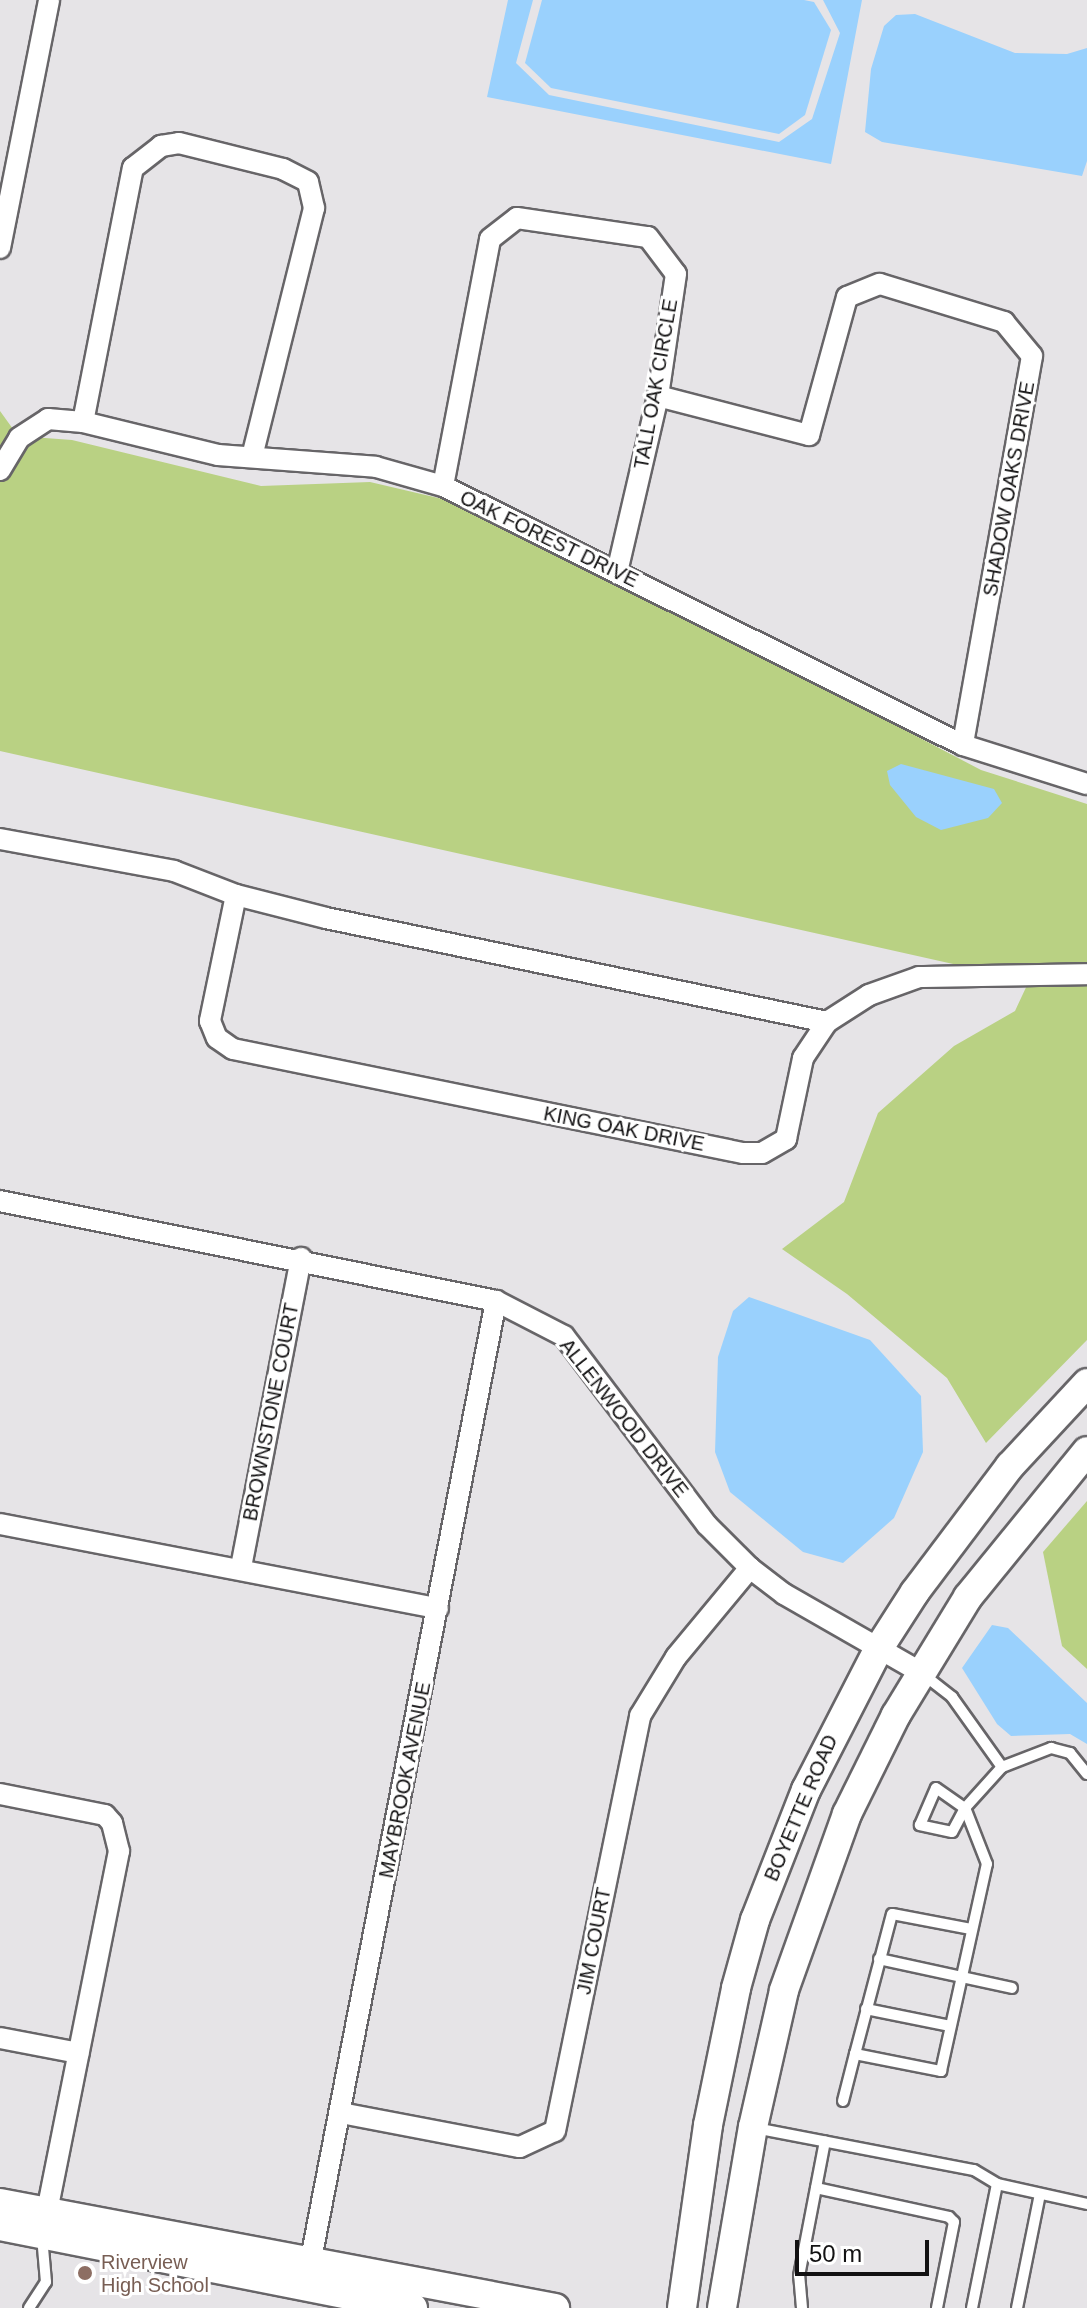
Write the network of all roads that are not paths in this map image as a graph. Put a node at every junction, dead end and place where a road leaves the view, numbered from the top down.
1 (49, 0) edge
2 (0, 248) edge
3 (658, 396) junction
4 (83, 422) junction
5 (252, 456) junction
6 (0, 470) edge
7 (443, 486) junction
8 (617, 572) junction
9 (963, 745) junction
10 (1087, 784) edge
11 (0, 839) edge
12 (236, 895) junction
13 (1087, 974) edge
14 (827, 1022) junction
15 (0, 1201) edge
16 (301, 1258) junction
17 (496, 1301) junction
18 (1087, 1383) edge
19 (1087, 1451) edge
20 (0, 1524) edge
21 (241, 1567) junction
22 (750, 1568) junction
23 (438, 1608) junction
24 (879, 1648) junction
25 (920, 1672) junction
26 (1002, 1767) junction
27 (1087, 1774) edge
28 (0, 1794) edge
29 (965, 1808) junction
30 (971, 1929) junction
31 (879, 1959) junction
32 (960, 1977) junction
33 (1012, 1988) dead end
34 (866, 2009) junction
35 (950, 2026) junction
36 (0, 2038) edge
37 (79, 2053) junction
38 (855, 2054) junction
39 (843, 2101) dead end
40 (341, 2113) junction
41 (753, 2127) junction
42 (825, 2141) junction
43 (997, 2184) junction
44 (816, 2188) junction
45 (1040, 2194) junction
46 (0, 2203) edge
47 (1087, 2204) edge
48 (45, 2222) junction
49 (0, 2226) edge
50 (311, 2259) junction
51 (29, 2308) edge
52 (413, 2308) edge
53 (555, 2308) edge
54 (682, 2308) edge
55 (722, 2308) edge
56 (802, 2308) edge
57 (937, 2308) edge
58 (972, 2308) edge
59 (1017, 2308) edge

1 - 2 street
3 - 7 street, TALL OAK CIRCLE
3 - 8 street, TALL OAK CIRCLE
3 - 9 street, SHADOW OAKS DRIVE
4 - 5 street, OAK FOREST DRIVE
4 - 5 street
4 - 6 street, OAK FOREST DRIVE
5 - 7 street, OAK FOREST DRIVE
7 - 8 street, OAK FOREST DRIVE
8 - 9 street, OAK FOREST DRIVE
9 - 10 street, OAK FOREST DRIVE
11 - 12 street
12 - 14 street
12 - 14 street, KING OAK DRIVE
13 - 14 street, KING OAK DRIVE
15 - 16 street, ALLENWOOD DRIVE
16 - 17 street, ALLENWOOD DRIVE
16 - 21 street, BROWNSTONE COURT
17 - 22 street, ALLENWOOD DRIVE
17 - 23 street, MAYBROOK AVENUE
18 - 24 main road, BOYETTE ROAD
19 - 25 main road
20 - 21 street
21 - 23 street
22 - 24 street, ALLENWOOD DRIVE
22 - 40 street, JIM COURT
23 - 40 street, MAYBROOK AVENUE
24 - 25 street, ALLENWOOD DRIVE
24 - 54 main road, BOYETTE ROAD
25 - 26 lane
25 - 41 main road
26 - 27 lane
26 - 29 lane
28 - 37 street
29 - 29 lane
29 - 30 lane
30 - 31 lane
30 - 32 lane
31 - 32 lane
31 - 34 lane
32 - 33 lane
32 - 35 lane
34 - 35 lane
34 - 38 lane
35 - 38 lane
36 - 37 street
37 - 48 street
38 - 39 lane
40 - 50 street, MAYBROOK AVENUE
41 - 42 lane
41 - 55 main road
42 - 43 lane
42 - 44 lane
43 - 45 lane
43 - 58 lane
44 - 56 lane
44 - 57 lane
45 - 47 lane
45 - 59 lane
46 - 48 main road
48 - 49 main road
48 - 50 main road
48 - 51 lane
48 - 52 main road
50 - 53 main road

